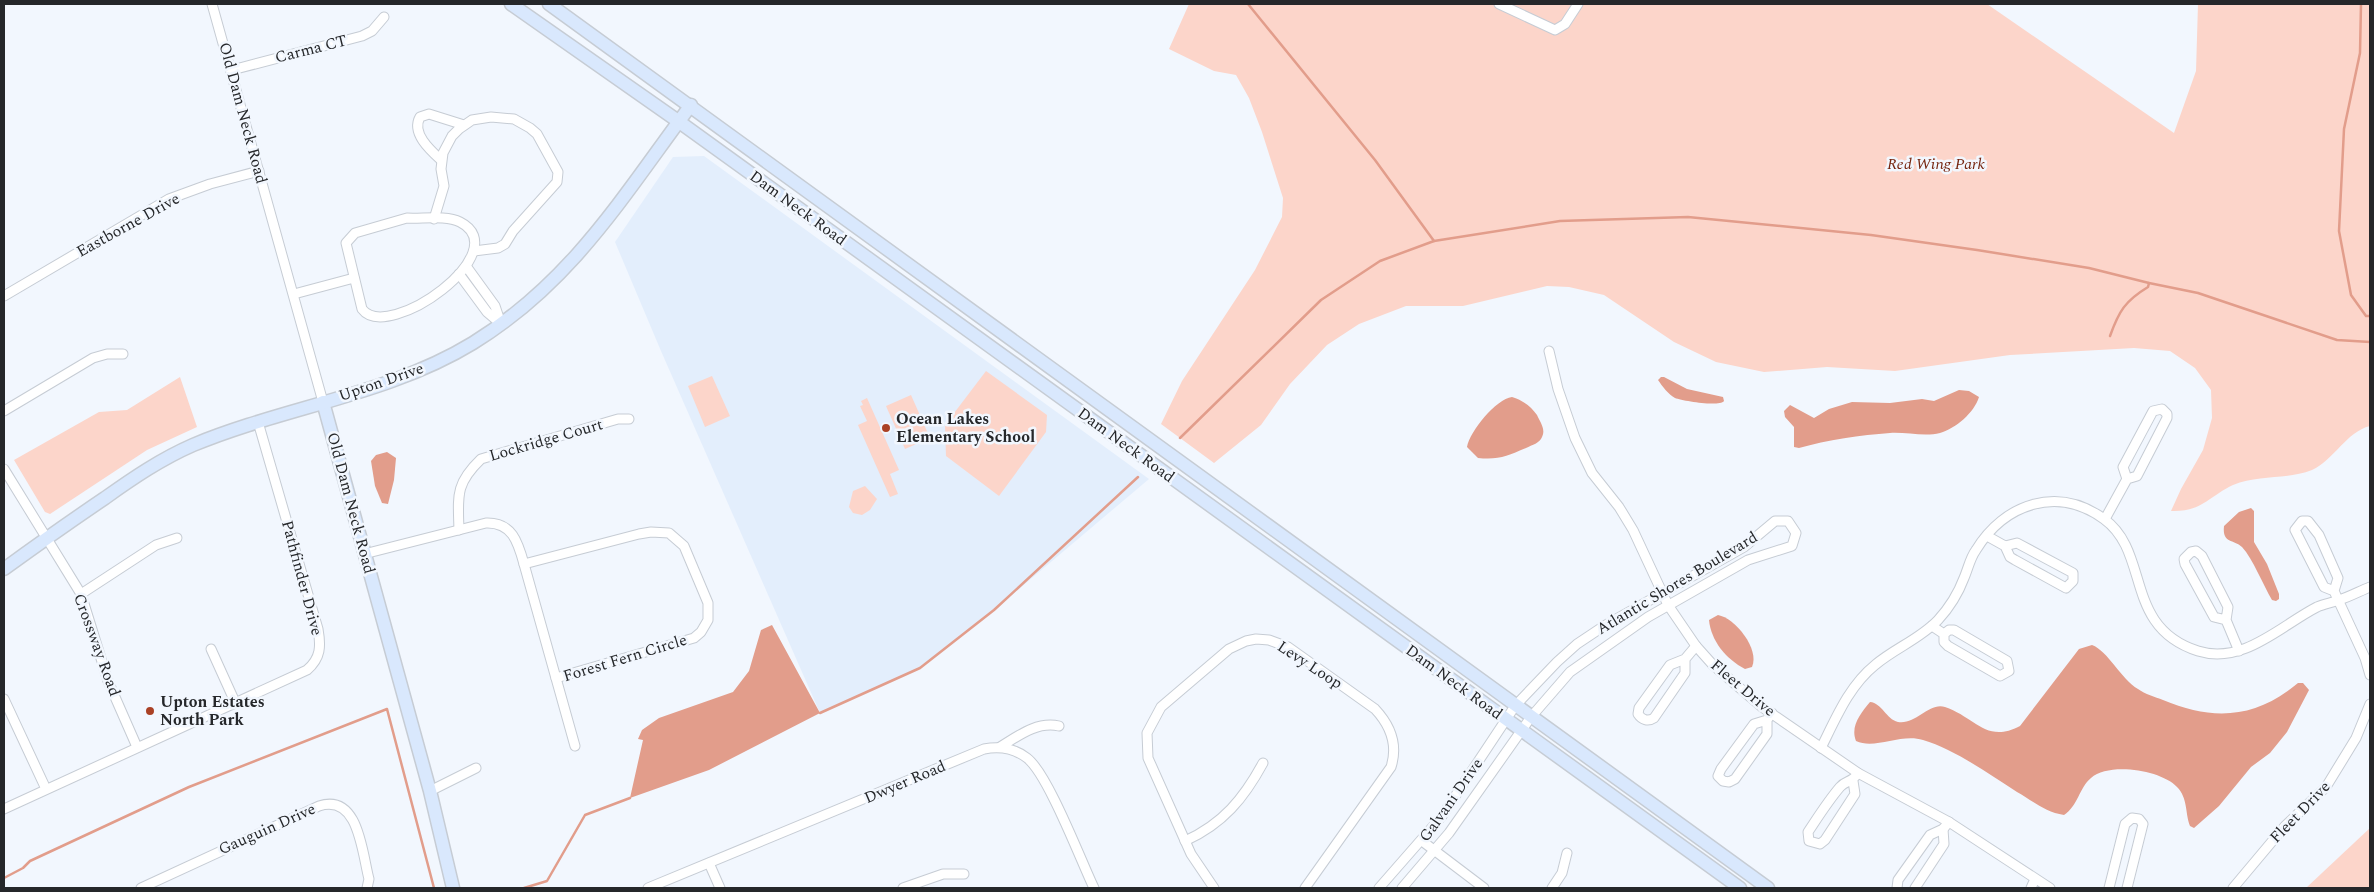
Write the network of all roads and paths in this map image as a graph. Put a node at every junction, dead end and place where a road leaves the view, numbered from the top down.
1 (212, 4) edge
2 (511, 4) edge
3 (549, 4) edge
4 (1499, 4) edge
5 (1578, 4) edge
6 (384, 16) dead end
7 (232, 70) junction
8 (690, 105) junction
9 (678, 121) junction
10 (464, 124) junction
11 (442, 160) junction
12 (259, 171) junction
13 (434, 219) junction
14 (474, 252) junction
15 (466, 266) junction
16 (459, 274) junction
17 (354, 278) junction
18 (294, 294) junction
19 (4, 296) edge
20 (958, 300) junction
21 (946, 315) junction
22 (502, 324) junction
23 (1548, 351) dead end
24 (123, 354) dead end
25 (323, 402) junction
26 (4, 411) edge
27 (629, 419) dead end
28 (258, 422) junction
29 (4, 469) edge
30 (2127, 479) junction
31 (2105, 519) junction
32 (459, 530) junction
33 (1987, 536) junction
34 (46, 538) junction
35 (177, 538) dead end
36 (2005, 546) junction
37 (364, 554) junction
38 (524, 564) junction
39 (4, 569) edge
40 (2370, 587) edge
41 (2334, 591) junction
42 (1662, 592) junction
43 (81, 594) junction
44 (2339, 600) junction
45 (1668, 606) junction
46 (2226, 620) junction
47 (1932, 626) junction
48 (1944, 634) junction
49 (1696, 646) junction
50 (211, 649) dead end
51 (2239, 651) junction
52 (1685, 659) junction
53 (2370, 675) edge
54 (556, 678) junction
55 (4, 699) edge
56 (235, 702) junction
57 (2370, 704) edge
58 (1515, 706) junction
59 (1531, 717) junction
60 (1770, 717) junction
61 (1506, 720) junction
62 (1059, 726) dead end
63 (1522, 731) junction
64 (575, 746) dead end
65 (137, 747) junction
66 (1000, 747) junction
67 (1821, 748) junction
68 (1263, 763) dead end
69 (476, 768) dead end
70 (1856, 777) junction
71 (46, 789) junction
72 (430, 791) junction
73 (4, 809) edge
74 (1946, 826) junction
75 (1186, 841) junction
76 (1422, 841) junction
77 (1435, 851) junction
78 (1567, 853) dead end
79 (709, 863) junction
80 (964, 874) dead end
81 (2030, 885) edge
82 (141, 888) edge
83 (367, 888) edge
84 (453, 888) edge
85 (648, 888) edge
86 (720, 888) edge
87 (903, 888) edge
88 (1094, 888) edge
89 (1214, 888) edge
90 (1305, 888) edge
91 (1379, 888) edge
92 (1402, 888) edge
93 (1484, 888) edge
94 (1552, 888) edge
95 (1740, 888) edge
96 (1768, 888) edge
97 (1897, 888) edge
98 (1915, 888) edge
99 (2050, 888) edge
100 (2110, 888) edge
101 (2127, 888) edge
102 (2233, 888) edge

1 - 7 street, Old Dam Neck Road
2 - 9 main road, Dam Neck Road
3 - 8 main road, Dam Neck Road
4 - 5 street
6 - 7 street, Carma CT
7 - 12 street, Old Dam Neck Road
8 - 9 main road, Upton Drive
8 - 20 main road, Dam Neck Road
9 - 21 main road, Dam Neck Road
9 - 22 main road, Upton Drive
10 - 11 street
10 - 11 street
10 - 14 street
11 - 13 street
12 - 18 street, Old Dam Neck Road
12 - 19 street, Eastborne Drive
13 - 14 street
13 - 17 street
14 - 15 street
15 - 16 street
15 - 22 street
16 - 17 street
16 - 22 street
17 - 18 street
18 - 25 street, Old Dam Neck Road
20 - 21 main road
20 - 58 main road, Dam Neck Road
21 - 61 main road, Dam Neck Road
22 - 25 main road, Upton Drive
23 - 42 street, Fleet Drive
24 - 26 street
25 - 28 main road, Upton Drive
25 - 37 main road, Old Dam Neck Road
27 - 32 street, Lockridge Court
28 - 34 main road, Upton Drive
28 - 56 street, Pathfinder Drive
29 - 34 street, Crossway Road
30 - 30 street
30 - 31 street
31 - 33 street
31 - 51 street
32 - 37 street
32 - 38 street
33 - 36 street
33 - 47 street
34 - 39 main road, Upton Drive
34 - 43 street, Crossway Road
35 - 43 street
36 - 36 street
37 - 72 main road, Old Dam Neck Road
38 - 54 street
38 - 54 street, Forest Fern Circle
40 - 44 street
41 - 41 street
41 - 44 street
42 - 45 street, Fleet Drive
42 - 45 street, Atlantic Shores Boulevard
42 - 58 street, Atlantic Shores Boulevard
43 - 65 street, Crossway Road
44 - 51 street
44 - 53 street
45 - 49 street, Fleet Drive
45 - 59 street, Atlantic Shores Boulevard
46 - 46 street
46 - 51 street
47 - 48 street
47 - 67 street
48 - 48 street
49 - 52 street
49 - 60 street, Fleet Drive
50 - 56 street
52 - 52 street
54 - 64 street
55 - 71 street
56 - 65 street, Pathfinder Drive
57 - 102 street, Fleet Drive
58 - 59 main road, Dam Neck Road
58 - 61 street, Galvani Drive
59 - 63 street, Galvani Drive
59 - 96 main road, Dam Neck Road
60 - 60 street
60 - 67 street, Fleet Drive
61 - 63 main road, Dam Neck Road
61 - 76 street, Galvani Drive
62 - 66 street, Dwyer Road
63 - 77 street, Galvani Drive
63 - 95 main road, Dam Neck Road
65 - 71 street, Pathfinder Drive
66 - 79 street, Dwyer Road
66 - 88 street
67 - 70 street, Fleet Drive
68 - 75 street
69 - 72 street
70 - 70 street
70 - 74 street, Fleet Drive
71 - 73 street, Pathfinder Drive
72 - 84 main road, Old Dam Neck Road
74 - 81 street, Fleet Drive
74 - 97 street
74 - 98 street
75 - 89 street, Levy Loop
75 - 90 street, Levy Loop
76 - 77 street
76 - 91 street, Galvani Drive
77 - 92 street, Galvani Drive
77 - 93 street
78 - 94 street
79 - 85 street, Dwyer Road
79 - 86 street
80 - 87 street
81 - 99 street, Fleet Drive
82 - 83 street, Gauguin Drive
100 - 101 street

